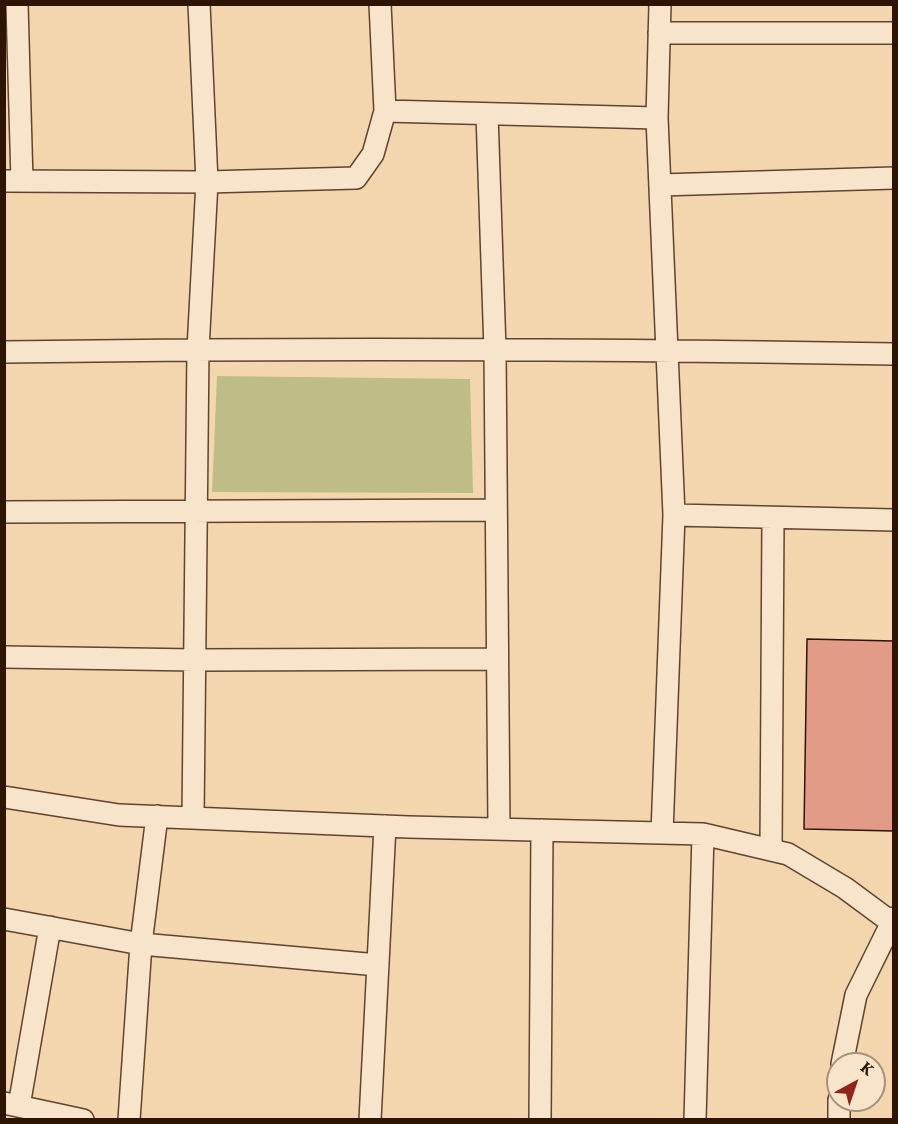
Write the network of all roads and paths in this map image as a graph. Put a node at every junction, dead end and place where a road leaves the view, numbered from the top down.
1 (17, 4) edge
2 (199, 4) edge
3 (380, 4) edge
4 (660, 4) edge
5 (659, 33) junction
6 (894, 33) edge
7 (385, 111) junction
8 (487, 114) junction
9 (657, 118) junction
10 (894, 178) edge
11 (13, 181) edge
12 (207, 182) junction
13 (660, 184) junction
14 (198, 349) junction
15 (495, 350) junction
16 (667, 350) junction
17 (4, 352) edge
18 (894, 354) edge
19 (196, 510) junction
20 (496, 510) junction
21 (4, 512) edge
22 (674, 515) junction
23 (773, 518) junction
24 (894, 520) edge
25 (4, 657) edge
26 (497, 659) junction
27 (195, 660) junction
28 (4, 797) edge
29 (157, 816) junction
30 (193, 818) junction
31 (385, 826) junction
32 (499, 829) junction
33 (542, 830) junction
34 (662, 833) junction
35 (703, 834) junction
36 (771, 850) junction
37 (4, 919) edge
38 (892, 920) edge
39 (50, 927) junction
40 (141, 944) junction
41 (378, 965) junction
42 (844, 1052) edge
43 (12, 1105) edge
44 (83, 1119) edge
45 (129, 1119) edge
46 (370, 1119) edge
47 (540, 1119) edge
48 (696, 1119) edge

1 - 11 street
2 - 12 street
3 - 7 street
4 - 5 street
5 - 6 street
5 - 9 street
7 - 8 street
7 - 12 street
8 - 9 street
8 - 15 street
9 - 13 street
10 - 13 street
11 - 12 street
12 - 14 street
13 - 16 street
14 - 15 street
14 - 17 street
14 - 19 street
15 - 16 street
15 - 20 street
16 - 18 street
16 - 22 street
19 - 20 street
19 - 21 street
19 - 27 street
20 - 26 street
22 - 23 street
22 - 34 street
23 - 24 street
23 - 36 street
25 - 27 street
26 - 27 street
26 - 32 street
27 - 30 street
28 - 29 street
29 - 30 street
29 - 40 street
30 - 31 street
31 - 32 street
31 - 41 street
32 - 33 street
33 - 34 street
33 - 47 street
34 - 35 street
35 - 36 street
35 - 48 street
36 - 38 street
37 - 39 street
38 - 42 street
39 - 40 street
39 - 43 street
40 - 41 street
40 - 45 street
41 - 46 street
43 - 44 street

